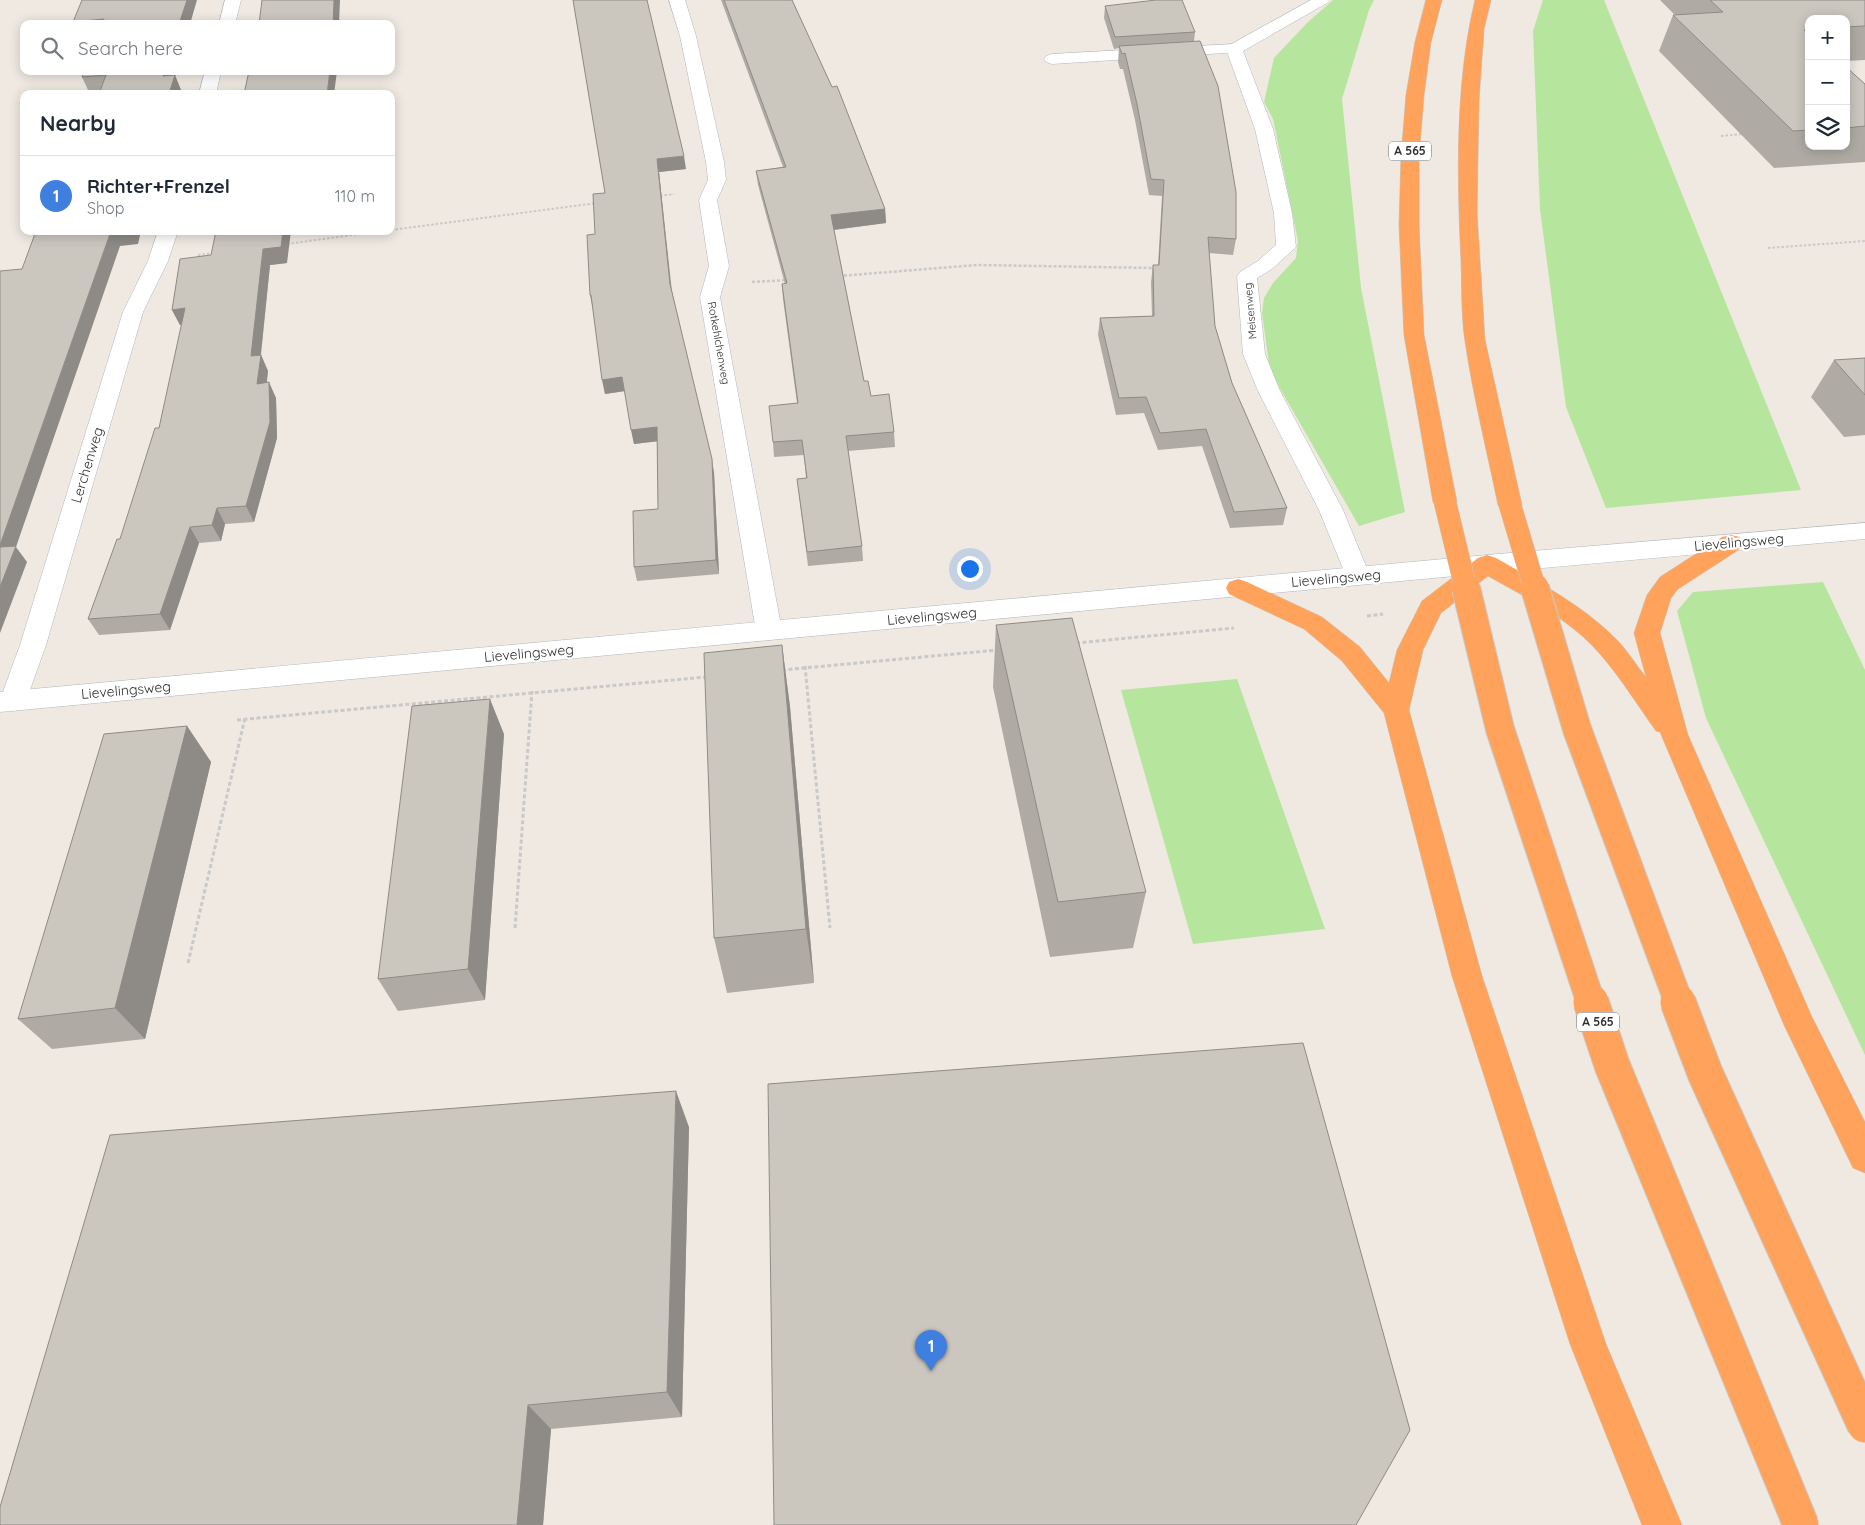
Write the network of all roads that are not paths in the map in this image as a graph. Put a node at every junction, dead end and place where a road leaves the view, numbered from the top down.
1 (233, 0) edge
2 (677, 0) edge
3 (1322, 0) edge
4 (1434, 0) edge
5 (1482, 0) edge
6 (228, 20) edge
7 (1234, 49) junction
8 (1052, 59) dead end
9 (213, 75) edge
10 (208, 90) edge
11 (167, 235) edge
12 (1865, 531) edge
13 (1731, 543) junction
14 (1487, 564) junction
15 (1358, 576) junction
16 (1238, 588) junction
17 (769, 631) junction
18 (6, 701) edge
19 (1396, 710) junction
20 (1674, 735) junction
21 (1865, 1157) edge
22 (1865, 1425) edge
23 (1662, 1525) edge
24 (1801, 1525) edge

1 - 6 street
2 - 17 street, Rotkehlchenweg
3 - 7 street
4 - 24 highway, A 565, bridge
5 - 22 highway, bridge
7 - 8 street
7 - 15 street, Meisenweg
9 - 10 street
11 - 18 street, Lerchenweg
12 - 13 street, Lievelingsweg
13 - 14 street, Lievelingsweg
13 - 20 highway
14 - 15 street, Lievelingsweg
14 - 19 highway
14 - 20 highway
15 - 16 street, Lievelingsweg
16 - 17 street, Lievelingsweg
16 - 19 highway
17 - 18 street, Lievelingsweg
19 - 23 highway
20 - 21 highway

